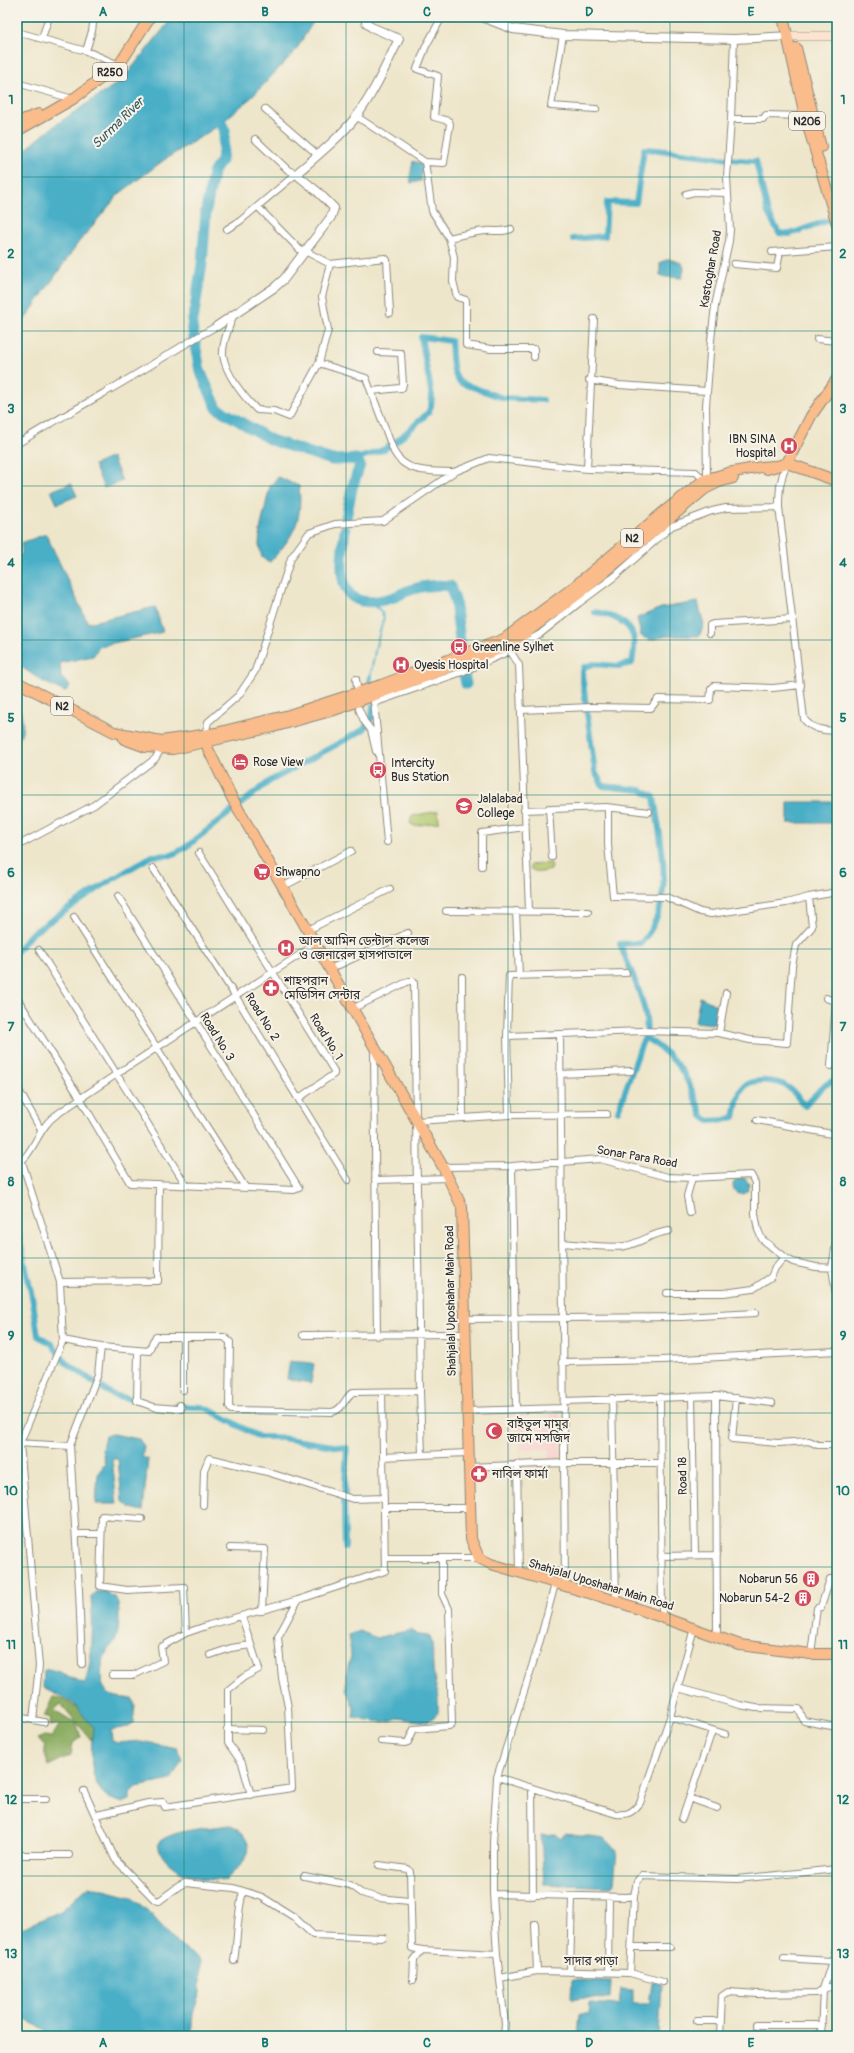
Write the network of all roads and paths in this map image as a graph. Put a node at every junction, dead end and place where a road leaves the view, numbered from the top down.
1 (18, 17) edge
2 (49, 17) edge
3 (94, 17) edge
4 (150, 17) edge
5 (367, 17) edge
6 (442, 17) edge
7 (482, 17) edge
8 (782, 17) edge
9 (790, 17) edge
10 (17, 22) edge
11 (17, 32) edge
12 (563, 35) junction
13 (790, 36) junction
14 (837, 36) edge
15 (42, 38) junction
16 (734, 39) junction
17 (86, 51) junction
18 (119, 65) junction
19 (17, 83) edge
20 (73, 99) junction
21 (265, 109) dead end
22 (596, 109) dead end
23 (54, 110) junction
24 (356, 116) junction
25 (805, 116) junction
26 (731, 119) junction
27 (17, 122) edge
28 (17, 131) edge
29 (255, 139) dead end
30 (318, 155) junction
31 (425, 162) junction
32 (296, 174) junction
33 (727, 193) junction
34 (686, 194) dead end
35 (837, 200) edge
36 (258, 206) junction
37 (837, 224) edge
38 (227, 229) dead end
39 (511, 229) dead end
40 (449, 238) junction
41 (837, 247) edge
42 (304, 252) junction
43 (772, 252) dead end
44 (780, 252) junction
45 (330, 264) junction
46 (734, 264) dead end
47 (390, 313) dead end
48 (233, 316) junction
49 (594, 319) dead end
50 (217, 326) joint
51 (817, 339) dead end
52 (837, 341) edge
53 (378, 352) dead end
54 (534, 357) dead end
55 (319, 363) junction
56 (837, 379) edge
57 (589, 380) junction
58 (372, 391) junction
59 (707, 391) junction
60 (17, 444) edge
61 (787, 463) junction
62 (773, 466) junction
63 (587, 469) junction
64 (454, 472) junction
65 (706, 479) junction
66 (837, 481) edge
67 (779, 507) junction
68 (793, 619) junction
69 (710, 633) dead end
70 (507, 645) junction
71 (356, 679) dead end
72 (17, 682) edge
73 (801, 685) junction
74 (357, 687) dead end
75 (374, 700) junction
76 (359, 709) dead end
77 (521, 710) junction
78 (837, 730) edge
79 (206, 738) junction
80 (161, 745) junction
81 (383, 792) junction
82 (549, 808) junction
83 (608, 808) junction
84 (524, 810) junction
85 (649, 812) dead end
86 (525, 828) junction
87 (387, 842) dead end
88 (17, 846) edge
89 (351, 851) dead end
90 (199, 853) dead end
91 (552, 857) dead end
92 (482, 866) dead end
93 (153, 868) dead end
94 (284, 886) junction
95 (390, 889) dead end
96 (837, 892) edge
97 (118, 896) dead end
98 (809, 897) junction
99 (529, 910) junction
100 (446, 911) dead end
101 (516, 911) junction
102 (588, 912) dead end
103 (74, 917) dead end
104 (308, 930) junction
105 (408, 933) dead end
106 (316, 944) junction
107 (39, 950) dead end
108 (330, 969) junction
109 (272, 973) junction
110 (626, 974) dead end
111 (519, 976) junction
112 (462, 977) dead end
113 (726, 993) dead end
114 (236, 996) junction
115 (17, 998) edge
116 (826, 998) dead end
117 (837, 1002) edge
118 (352, 1008) junction
119 (196, 1023) junction
120 (718, 1033) junction
121 (560, 1035) junction
122 (507, 1036) junction
123 (835, 1036) edge
124 (374, 1046) junction
125 (157, 1047) junction
126 (831, 1066) dead end
127 (631, 1071) dead end
128 (117, 1073) junction
129 (560, 1074) junction
130 (17, 1087) edge
131 (80, 1098) junction
132 (299, 1098) junction
133 (607, 1114) dead end
134 (509, 1115) junction
135 (561, 1115) junction
136 (463, 1118) junction
137 (758, 1120) dead end
138 (417, 1121) junction
139 (41, 1130) junction
140 (837, 1135) edge
141 (20, 1162) edge
142 (561, 1163) junction
143 (512, 1166) junction
144 (444, 1167) junction
145 (449, 1178) junction
146 (692, 1178) junction
147 (418, 1179) junction
148 (348, 1180) dead end
149 (376, 1180) junction
150 (159, 1184) junction
151 (186, 1185) junction
152 (245, 1187) junction
153 (690, 1214) dead end
154 (669, 1231) dead end
155 (837, 1237) edge
156 (562, 1243) junction
157 (784, 1257) junction
158 (834, 1268) edge
159 (60, 1282) junction
160 (667, 1293) dead end
161 (837, 1300) edge
162 (755, 1313) dead end
163 (464, 1318) junction
164 (563, 1318) junction
165 (514, 1319) junction
166 (419, 1334) junction
167 (464, 1334) junction
168 (303, 1335) dead end
169 (377, 1336) junction
170 (183, 1337) junction
171 (63, 1340) junction
172 (101, 1347) junction
173 (138, 1350) junction
174 (837, 1351) edge
175 (562, 1362) junction
176 (183, 1390) dead end
177 (420, 1391) junction
178 (382, 1392) junction
179 (716, 1396) junction
180 (660, 1397) junction
181 (692, 1397) junction
182 (612, 1398) junction
183 (736, 1398) junction
184 (564, 1401) junction
185 (772, 1402) dead end
186 (181, 1407) dead end
187 (564, 1408) junction
188 (516, 1409) junction
189 (466, 1411) junction
190 (18, 1443) edge
191 (837, 1445) edge
192 (70, 1446) junction
193 (467, 1453) junction
194 (422, 1455) junction
195 (383, 1457) junction
196 (661, 1462) junction
197 (564, 1463) junction
198 (613, 1463) junction
199 (517, 1464) junction
200 (468, 1467) junction
201 (384, 1498) junction
202 (203, 1505) dead end
203 (384, 1508) junction
204 (469, 1508) junction
205 (142, 1519) dead end
206 (76, 1534) junction
207 (100, 1534) junction
208 (230, 1548) dead end
209 (695, 1554) junction
210 (717, 1555) junction
211 (661, 1556) junction
212 (386, 1558) junction
213 (442, 1558) junction
214 (479, 1558) junction
215 (520, 1573) junction
216 (834, 1579) edge
217 (560, 1585) junction
218 (298, 1600) junction
219 (616, 1601) junction
220 (262, 1611) junction
221 (242, 1617) junction
222 (662, 1617) junction
223 (694, 1628) junction
224 (186, 1633) junction
225 (717, 1636) junction
226 (251, 1645) junction
227 (811, 1654) junction
228 (837, 1654) edge
229 (210, 1655) dead end
230 (82, 1664) dead end
231 (112, 1675) dead end
232 (678, 1688) junction
233 (670, 1717) junction
234 (19, 1718) edge
235 (31, 1720) junction
236 (44, 1722) dead end
237 (837, 1727) edge
238 (227, 1729) junction
239 (263, 1730) dead end
240 (712, 1730) junction
241 (725, 1734) dead end
242 (381, 1741) dead end
243 (497, 1777) junction
244 (532, 1788) junction
245 (84, 1791) dead end
246 (251, 1795) junction
247 (689, 1798) junction
248 (17, 1799) edge
249 (46, 1799) dead end
250 (717, 1808) dead end
251 (97, 1815) junction
252 (682, 1820) dead end
253 (17, 1855) edge
254 (69, 1855) dead end
255 (379, 1865) dead end
256 (837, 1869) edge
257 (304, 1876) dead end
258 (243, 1891) junction
259 (493, 1894) junction
260 (533, 1896) junction
261 (572, 1896) junction
262 (634, 1896) junction
263 (609, 1897) junction
264 (409, 1901) junction
265 (535, 1924) dead end
266 (383, 1938) dead end
267 (837, 1946) edge
268 (632, 1947) junction
269 (670, 1947) dead end
270 (422, 1950) junction
271 (497, 1954) junction
272 (784, 1958) dead end
273 (234, 1960) dead end
274 (831, 1961) junction
275 (537, 1971) junction
276 (570, 1972) junction
277 (608, 1972) junction
278 (630, 1973) junction
279 (500, 1978) junction
280 (414, 1980) dead end
281 (663, 1982) dead end
282 (837, 1985) edge
283 (823, 1989) junction
284 (697, 2021) dead end
285 (721, 2021) junction
286 (758, 2025) dead end
287 (822, 2025) junction
288 (504, 2036) edge
289 (720, 2036) edge
290 (821, 2036) edge

1 - 10 street
2 - 15 street
3 - 17 street
4 - 18 main road, R250
5 - 24 street
6 - 31 street
7 - 12 street
8 - 13 main road, N206
9 - 13 main road, N206
11 - 15 street
12 - 16 street
12 - 22 street
13 - 14 main road
13 - 16 street
13 - 25 main road, N206
13 - 35 main road, N206
15 - 17 street
16 - 26 street, Kastoghar Road
17 - 18 street
18 - 20 main road, R250
19 - 20 street
20 - 23 main road, R250
21 - 30 street
23 - 27 main road, R250
23 - 28 main road, R250
24 - 30 street
24 - 31 street
25 - 26 street
25 - 37 main road, N206
26 - 33 street, Kastoghar Road
29 - 32 street
30 - 32 street
31 - 40 street
32 - 36 street
32 - 42 street
33 - 34 street
33 - 59 street, Kastoghar Road
36 - 38 street
36 - 42 street
39 - 40 street
40 - 54 street
41 - 44 street
42 - 45 street
42 - 48 street
43 - 44 street
44 - 46 street
45 - 47 street
45 - 55 street
48 - 50 street
48 - 55 street
49 - 57 street
50 - 60 street
51 - 52 street
53 - 58 street
55 - 58 street
56 - 61 main road
57 - 59 street
57 - 63 street
58 - 64 street
59 - 65 street, Kastoghar Road
61 - 62 main road, N2
61 - 66 main road
61 - 67 street
62 - 65 main road, N2
62 - 70 main road, N2
63 - 64 street
63 - 65 street
64 - 79 street
65 - 70 main road, N2
67 - 68 street
67 - 70 street
68 - 69 street
68 - 73 street
70 - 75 main road, N2
70 - 77 street
70 - 79 main road, N2
71 - 74 street
72 - 80 main road, N2
73 - 77 street
73 - 78 street
75 - 79 main road, N2
75 - 81 street
76 - 81 street
77 - 84 street
79 - 80 main road, N2
79 - 94 main road, Shahjalal Uposhahar Main Road
80 - 88 street
81 - 87 street
82 - 83 street
82 - 84 street
82 - 91 street
83 - 85 street
83 - 98 street
84 - 86 street
86 - 92 street
86 - 99 street
89 - 94 street
90 - 109 street, Road No. 1
93 - 114 street, Road No. 2
94 - 104 main road, Shahjalal Uposhahar Main Road
95 - 104 street
96 - 98 street
97 - 119 street, Road No. 3
98 - 120 street
99 - 101 street
99 - 102 street
100 - 101 street
101 - 111 street
103 - 125 street
104 - 106 main road, Shahjalal Uposhahar Main Road
105 - 108 street
106 - 108 main road, Shahjalal Uposhahar Main Road
106 - 109 street
107 - 128 street
108 - 118 main road, Shahjalal Uposhahar Main Road
109 - 114 street
109 - 132 street, Road No. 1
110 - 111 street
111 - 122 street
112 - 136 street
113 - 120 street
114 - 119 street
114 - 132 street, Road No. 2
115 - 131 street
116 - 117 street
117 - 123 street
118 - 124 main road, Shahjalal Uposhahar Main Road
118 - 138 street
119 - 125 street
119 - 152 street, Road No. 3
120 - 121 street
121 - 122 street
121 - 129 street
122 - 134 street
123 - 126 street
124 - 138 main road, Shahjalal Uposhahar Main Road
124 - 149 street
125 - 128 street
125 - 152 street
127 - 129 street
128 - 131 street
128 - 151 street
129 - 135 street
130 - 139 street
131 - 139 street
131 - 150 street
132 - 148 street, Road No. 2
133 - 135 street
134 - 135 street
134 - 136 street
135 - 142 street
136 - 138 street
137 - 140 street
138 - 144 main road, Shahjalal Uposhahar Main Road
138 - 147 street
139 - 141 street
141 - 159 street
142 - 143 street, Sonar Para Road
142 - 146 street, Sonar Para Road
142 - 156 street
143 - 144 street, Sonar Para Road
143 - 165 street
144 - 145 main road, Shahjalal Uposhahar Main Road
145 - 147 street
145 - 163 main road, Shahjalal Uposhahar Main Road
146 - 153 street
146 - 157 street, Sonar Para Road
147 - 149 street
147 - 166 street
149 - 169 street
150 - 151 street
150 - 159 street
151 - 152 street
154 - 156 street
155 - 158 street
156 - 164 street
157 - 158 street, Sonar Para Road
157 - 160 street
158 - 161 street
159 - 171 street
162 - 164 street
163 - 165 street
163 - 167 main road, Shahjalal Uposhahar Main Road
164 - 165 street
164 - 175 street
165 - 188 street
166 - 167 street
166 - 169 street
166 - 177 street
167 - 189 main road, Shahjalal Uposhahar Main Road
168 - 169 street
170 - 173 street
170 - 176 street
170 - 178 street
171 - 172 street
171 - 190 street
172 - 173 street
172 - 192 street
173 - 186 street
174 - 175 street
175 - 184 street
177 - 178 street
177 - 194 street
178 - 195 street
179 - 181 street
179 - 183 street
179 - 210 street
180 - 181 street
180 - 182 street
180 - 196 street
181 - 209 street, Road 18
182 - 184 street
182 - 198 street
183 - 185 street
183 - 191 street
184 - 187 street
187 - 188 street
187 - 197 street
188 - 189 street
189 - 193 main road, Shahjalal Uposhahar Main Road
190 - 192 street
190 - 235 street
192 - 206 street
193 - 194 street
193 - 200 main road, Shahjalal Uposhahar Main Road
194 - 195 street
195 - 201 street
196 - 198 street
196 - 211 street
197 - 198 street
197 - 199 street
197 - 217 street
198 - 219 street
199 - 200 street
199 - 215 street
200 - 204 main road, Shahjalal Uposhahar Main Road
201 - 202 street
201 - 203 street
203 - 204 street
203 - 212 street
204 - 214 main road, Shahjalal Uposhahar Main Road
205 - 207 street
206 - 207 street
206 - 230 street
207 - 224 street
208 - 220 street
209 - 210 street
209 - 211 street
210 - 225 street
211 - 222 street
212 - 213 street
212 - 218 street
213 - 214 street
213 - 242 street
214 - 215 main road, Shahjalal Uposhahar Main Road
215 - 217 main road, Shahjalal Uposhahar Main Road
216 - 227 street
217 - 219 main road, Shahjalal Uposhahar Main Road
217 - 243 street
218 - 220 street
218 - 246 street
219 - 222 main road, Shahjalal Uposhahar Main Road
220 - 221 street
221 - 224 street
221 - 226 street
222 - 223 main road, Shahjalal Uposhahar Main Road
223 - 225 main road, Shahjalal Uposhahar Main Road
223 - 232 street
224 - 231 street
225 - 227 main road, Shahjalal Uposhahar Main Road
226 - 229 street
226 - 238 street
227 - 228 main road, Shahjalal Uposhahar Main Road
232 - 233 street
232 - 237 street
233 - 240 street
233 - 244 street
234 - 235 street
235 - 236 street
238 - 239 street
238 - 246 street
240 - 241 street
240 - 247 street
243 - 244 street
243 - 259 street
244 - 260 street
245 - 251 street
246 - 251 street
247 - 250 street
247 - 252 street
248 - 249 street
251 - 258 street
253 - 254 street
255 - 264 street
256 - 262 street, সাদার পাড়া
257 - 264 street
258 - 266 street
258 - 273 street
259 - 260 street
259 - 271 street
260 - 261 street
261 - 263 street
261 - 276 street
262 - 263 street
262 - 268 street, সাদার পাড়া
263 - 277 street
264 - 270 street
265 - 275 street
267 - 274 street
268 - 269 street
268 - 278 street, সাদার পাড়া
270 - 271 street
270 - 280 street
271 - 279 street
272 - 274 street
274 - 283 street
275 - 276 street, সাদার পাড়া
275 - 279 street, সাদার পাড়া
276 - 277 street, সাদার পাড়া
277 - 278 street, সাদার পাড়া
278 - 281 street
279 - 288 street
282 - 283 street
283 - 285 street
283 - 287 street
284 - 285 street
285 - 289 street
286 - 287 street
287 - 290 street

